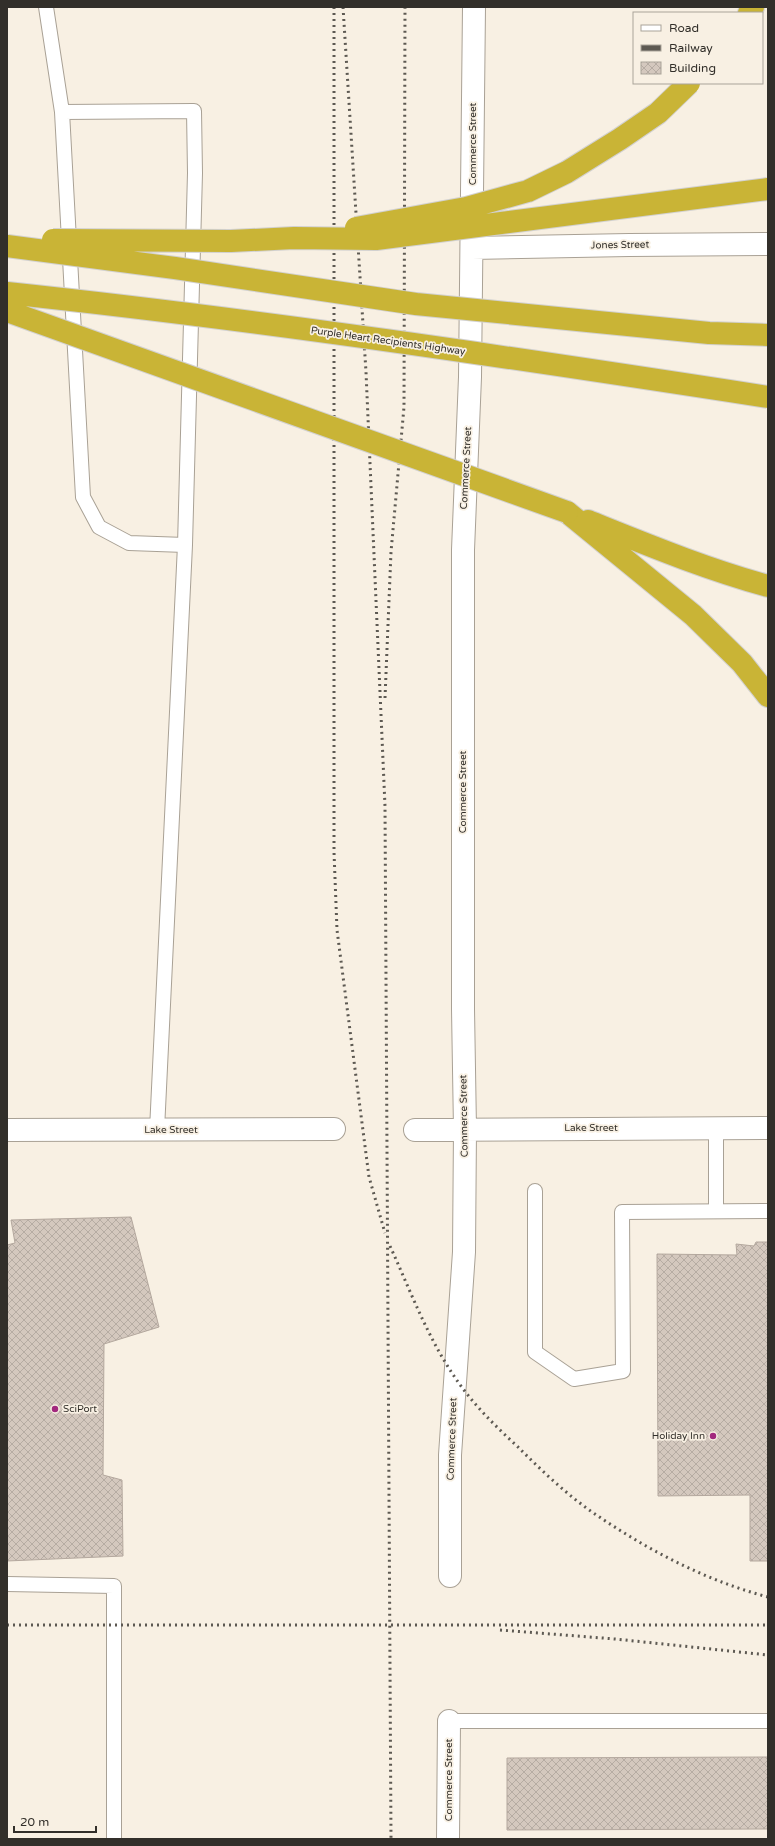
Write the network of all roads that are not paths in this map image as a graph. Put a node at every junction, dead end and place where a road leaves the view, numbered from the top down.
1 (46, 7) edge
2 (474, 7) edge
3 (688, 84) edge
4 (62, 112) junction
5 (768, 189) edge
6 (294, 238) junction
7 (7, 240) edge
8 (768, 244) edge
9 (7, 246) edge
10 (472, 248) junction
11 (7, 293) edge
12 (7, 310) edge
13 (768, 335) edge
14 (768, 397) edge
15 (567, 512) junction
16 (185, 545) junction
17 (768, 586) edge
18 (768, 696) edge
19 (716, 1128) junction
20 (768, 1128) edge
21 (334, 1129) dead end
22 (465, 1129) junction
23 (7, 1130) edge
24 (157, 1130) junction
25 (415, 1130) dead end
26 (535, 1191) dead end
27 (716, 1211) junction
28 (768, 1211) edge
29 (450, 1576) dead end
30 (7, 1584) edge
31 (449, 1721) joint
32 (768, 1721) edge
33 (114, 1839) edge
34 (448, 1839) edge

1 - 4 lane
2 - 10 street, Commerce Street
3 - 6 highway, bridge
4 - 16 lane
4 - 16 lane
5 - 6 highway, bridge
6 - 7 highway, bridge
8 - 10 street, Jones Street
9 - 13 highway, bridge
10 - 22 street, Commerce Street
11 - 14 highway, Purple Heart Recipients Highway, bridge
12 - 15 highway, bridge
15 - 17 highway
15 - 18 highway
16 - 24 lane
19 - 20 street, Lake Street
19 - 22 street, Lake Street
19 - 27 lane
21 - 24 street, Lake Street
22 - 25 street, Lake Street
22 - 29 street, Commerce Street
23 - 24 street, Lake Street
26 - 27 lane
27 - 28 lane
30 - 33 lane
31 - 32 lane
31 - 34 street, Commerce Street

